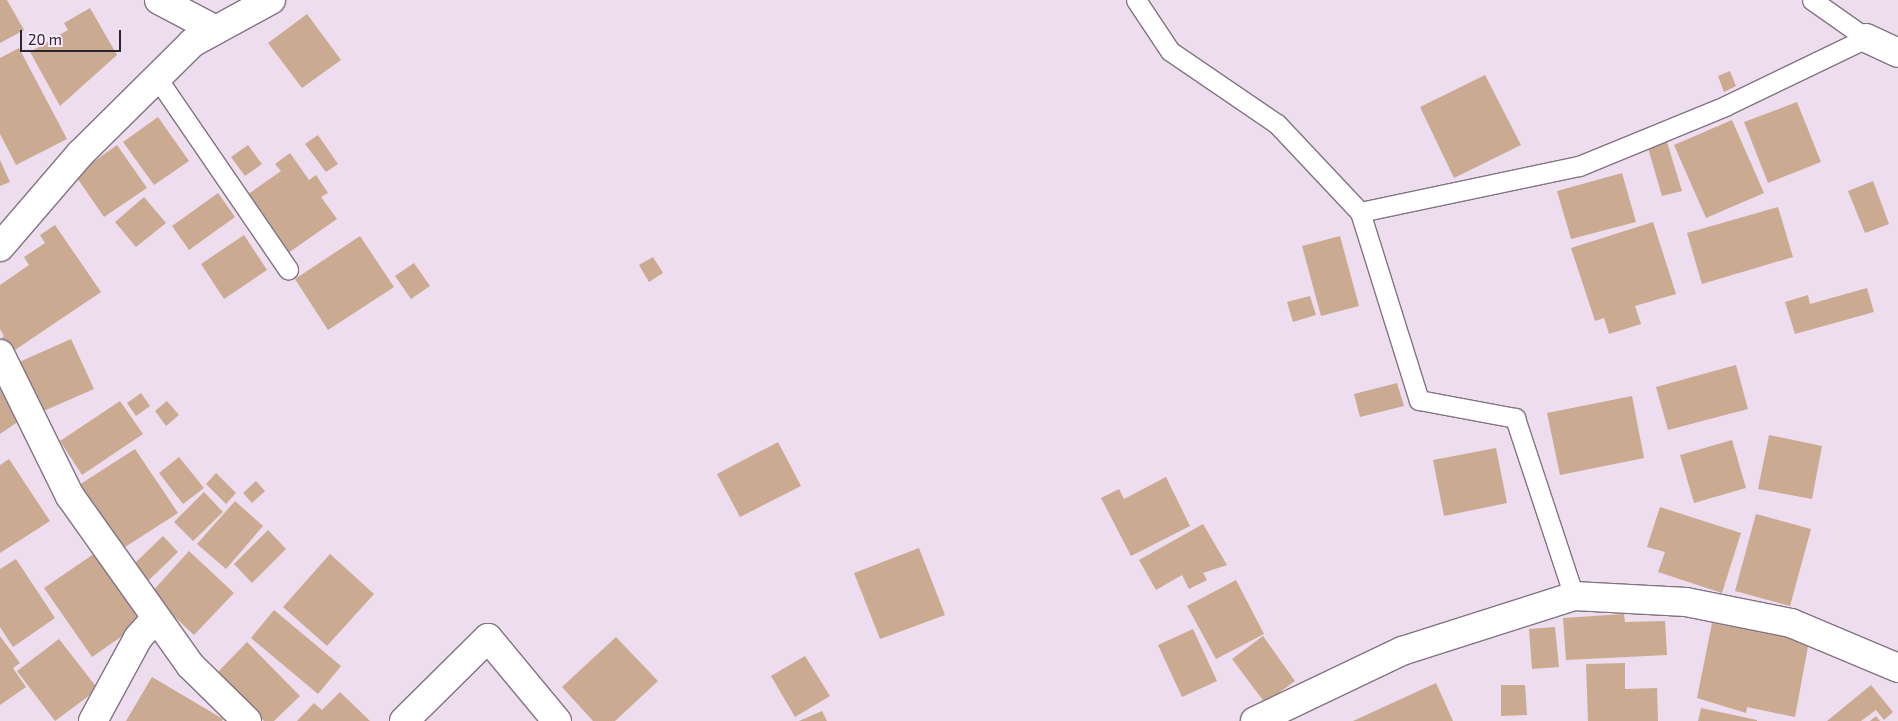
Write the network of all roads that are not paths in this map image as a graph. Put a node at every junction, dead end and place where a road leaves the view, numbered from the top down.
1 (159, 0) edge
2 (271, 0) edge
3 (1136, 0) edge
4 (1812, 0) edge
5 (214, 29) junction
6 (1866, 38) junction
7 (1898, 53) edge
8 (157, 78) junction
9 (1360, 212) junction
10 (0, 247) edge
11 (288, 269) dead end
12 (0, 354) edge
13 (1574, 596) junction
14 (155, 619) junction
15 (1898, 668) edge
16 (93, 721) edge
17 (247, 721) edge
18 (404, 721) edge
19 (557, 721) edge
20 (1256, 721) edge

1 - 5 street
2 - 5 street
3 - 9 lane
4 - 6 lane
5 - 8 street
6 - 7 street
6 - 9 lane
8 - 10 street
8 - 11 lane
9 - 13 lane
12 - 14 street
13 - 15 street
13 - 20 street
14 - 16 street
14 - 17 street
18 - 19 street

